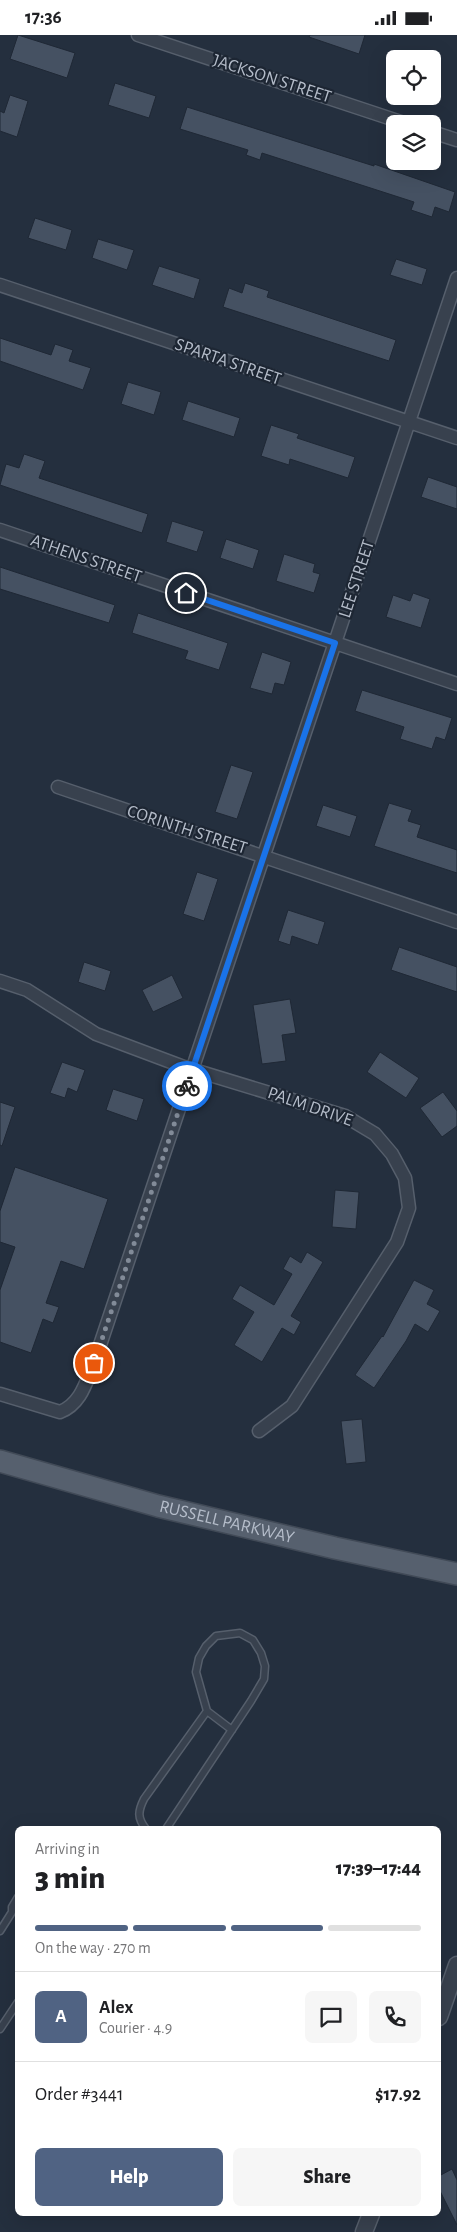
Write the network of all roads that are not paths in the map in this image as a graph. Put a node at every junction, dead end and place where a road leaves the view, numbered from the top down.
1 (138, 35) edge
2 (386, 117) edge
3 (441, 135) edge
4 (457, 140) edge
5 (457, 278) edge
6 (0, 285) edge
7 (409, 422) junction
8 (457, 438) edge
9 (0, 531) edge
10 (335, 643) junction
11 (457, 684) edge
12 (58, 787) dead end
13 (264, 856) junction
14 (457, 922) edge
15 (0, 981) edge
16 (193, 1069) junction
17 (0, 1393) edge
18 (259, 1431) dead end
19 (0, 1461) edge
20 (457, 1573) edge
21 (207, 1711) junction
22 (232, 1730) junction
23 (144, 1826) edge
24 (168, 1826) edge
25 (15, 1902) edge
26 (15, 1914) edge
27 (0, 1931) edge
28 (457, 1965) edge
29 (15, 2006) edge
30 (441, 2011) edge
31 (0, 2029) edge
32 (370, 2216) edge
33 (364, 2232) edge

1 - 2 street, JACKSON STREET
3 - 4 street
5 - 7 street, LEE STREET
6 - 7 street, SPARTA STREET
7 - 8 street, SPARTA STREET
7 - 10 street, LEE STREET
9 - 10 street, ATHENS STREET
10 - 11 street, ATHENS STREET
10 - 13 street, LEE STREET
12 - 13 street, CORINTH STREET
13 - 14 street, CORINTH STREET
13 - 16 street, LEE STREET
15 - 16 street, PALM DRIVE
16 - 17 street, LEE STREET
16 - 18 street, PALM DRIVE
19 - 20 main road, RUSSELL PARKWAY
21 - 22 lane
21 - 22 lane
21 - 23 lane
22 - 24 lane
25 - 26 lane
26 - 27 lane
28 - 30 street
29 - 31 lane
32 - 33 street

